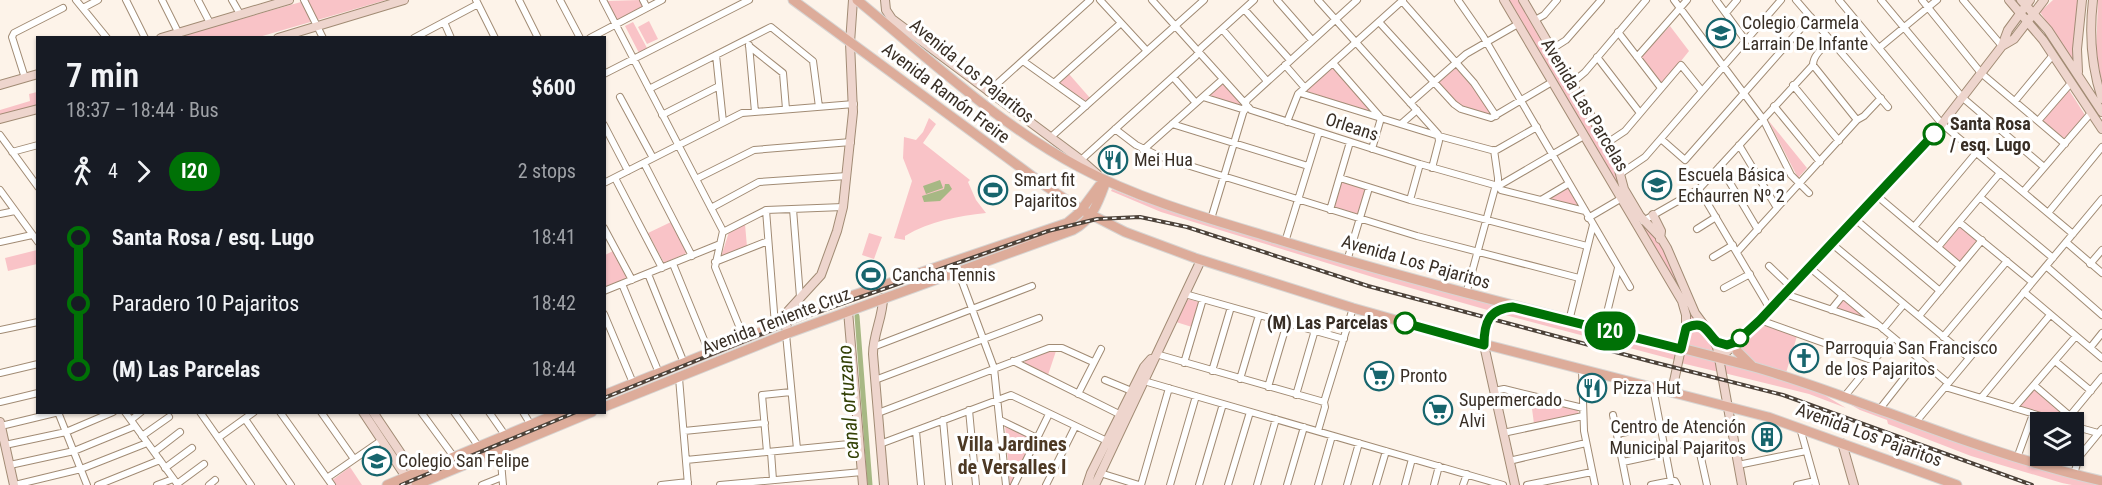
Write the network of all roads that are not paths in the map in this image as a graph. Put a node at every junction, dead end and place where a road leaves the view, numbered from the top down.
1 (76, 0) edge
2 (98, 0) edge
3 (126, 0) edge
4 (162, 0) edge
5 (198, 0) edge
6 (232, 0) edge
7 (289, 0) edge
8 (304, 0) edge
9 (404, 0) edge
10 (519, 0) edge
11 (560, 0) edge
12 (603, 0) edge
13 (643, 0) edge
14 (662, 0) edge
15 (749, 0) edge
16 (793, 0) edge
17 (855, 0) edge
18 (885, 0) edge
19 (1090, 0) edge
20 (1100, 0) edge
21 (1152, 0) edge
22 (1204, 0) edge
23 (1254, 0) edge
24 (1277, 0) edge
25 (1318, 0) edge
26 (1357, 0) edge
27 (1458, 0) edge
28 (1504, 0) edge
29 (1523, 0) edge
30 (1557, 0) edge
31 (1601, 0) edge
32 (1646, 0) edge
33 (1674, 0) edge
34 (1687, 0) edge
35 (1716, 0) edge
36 (1737, 0) edge
37 (1781, 0) edge
38 (1796, 0) edge
39 (1839, 0) edge
40 (1881, 0) edge
41 (1922, 0) edge
42 (1937, 0) edge
43 (1963, 0) edge
44 (2009, 0) edge
45 (2044, 0) edge
46 (2082, 0) edge
47 (2093, 0) edge
48 (1402, 1) edge
49 (477, 2) edge
50 (2026, 2) edge
51 (267, 3) edge
52 (63, 8) dead end
53 (83, 8) junction
54 (647, 8) junction
55 (1680, 8) junction
56 (1928, 8) junction
57 (1244, 9) junction
58 (2034, 12) junction
59 (1726, 13) junction
60 (2020, 13) junction
61 (240, 14) junction
62 (1810, 17) junction
63 (1534, 18) junction
64 (1335, 20) junction
65 (2028, 21) junction
66 (444, 22) junction
67 (1379, 22) junction
68 (95, 23) junction
69 (210, 23) junction
70 (1121, 23) junction
71 (616, 24) junction
72 (1518, 24) junction
73 (317, 26) junction
74 (1175, 26) junction
75 (1904, 28) junction
76 (1222, 29) junction
77 (1618, 32) junction
78 (178, 33) junction
79 (101, 36) edge
80 (105, 36) edge
81 (144, 36) edge
82 (168, 36) edge
83 (286, 36) edge
84 (322, 36) edge
85 (418, 36) edge
86 (450, 36) edge
87 (494, 36) edge
88 (537, 36) edge
89 (579, 36) edge
90 (594, 36) edge
91 (748, 38) junction
92 (1312, 40) junction
93 (1833, 40) junction
94 (1746, 41) junction
95 (1356, 42) junction
96 (1486, 42) junction
97 (850, 43) junction
98 (749, 46) junction
99 (2002, 46) junction
100 (1879, 48) junction
101 (1552, 49) junction
102 (861, 51) junction
103 (1147, 51) junction
104 (1198, 52) junction
105 (716, 55) junction
106 (2053, 55) junction
107 (1597, 57) junction
108 (1637, 57) junction
109 (850, 58) junction
110 (633, 59) junction
111 (1023, 61) junction
112 (1456, 62) junction
113 (1288, 63) junction
114 (1333, 63) junction
115 (1813, 65) junction
116 (1724, 66) junction
117 (606, 73) edge
118 (1981, 73) junction
119 (36, 75) edge
120 (2079, 75) junction
121 (1173, 77) junction
122 (25, 78) junction
123 (1223, 79) junction
124 (1267, 81) junction
125 (1434, 82) junction
126 (1552, 82) junction
127 (1054, 83) junction
128 (1572, 83) junction
129 (2071, 83) junction
130 (0, 85) edge
131 (1793, 85) junction
132 (719, 86) junction
133 (1661, 88) junction
134 (649, 89) junction
135 (1302, 90) junction
136 (1702, 91) junction
137 (988, 92) junction
138 (1744, 93) junction
139 (620, 97) dead end
140 (1203, 97) junction
141 (1881, 98) junction
142 (1963, 98) junction
143 (2102, 99) edge
144 (1521, 100) junction
145 (2015, 101) junction
146 (1196, 103) junction
147 (1410, 103) junction
148 (854, 104) junction
149 (1086, 106) junction
150 (1774, 106) junction
151 (819, 107) junction
152 (1246, 107) junction
153 (1888, 107) dead end
154 (786, 109) junction
155 (36, 110) edge
156 (1416, 110) junction
157 (2089, 110) junction
158 (755, 112) junction
159 (2102, 112) edge
160 (1640, 113) junction
161 (662, 114) junction
162 (1496, 116) junction
163 (1381, 118) junction
164 (0, 119) edge
165 (1763, 119) junction
166 (1857, 120) junction
167 (2038, 121) junction
168 (1287, 122) junction
169 (723, 123) junction
170 (1172, 124) junction
171 (1401, 124) junction
172 (1942, 124) junction
173 (1537, 127) junction
174 (606, 129) edge
175 (1115, 129) junction
176 (2102, 129) edge
177 (1319, 132) junction
178 (0, 135) edge
179 (1439, 136) junction
180 (1584, 136) junction
181 (1051, 137) junction
182 (1661, 139) junction
183 (1839, 141) junction
184 (850, 142) junction
185 (1350, 142) junction
186 (1235, 143) junction
187 (1607, 143) junction
188 (2065, 144) junction
189 (36, 145) edge
190 (678, 145) junction
191 (1739, 145) junction
192 (2102, 147) edge
193 (1372, 149) junction
194 (1143, 150) junction
195 (1494, 150) junction
196 (12, 152) junction
197 (1976, 153) junction
198 (1553, 155) junction
199 (653, 158) junction
200 (1081, 160) junction
201 (1820, 162) junction
202 (644, 163) junction
203 (1420, 164) junction
204 (1308, 166) junction
205 (1720, 166) junction
206 (2044, 167) junction
207 (1432, 168) junction
208 (628, 171) junction
209 (2000, 173) junction
210 (1620, 174) junction
211 (847, 176) junction
212 (1224, 176) junction
213 (615, 178) junction
214 (1340, 178) junction
215 (1610, 178) junction
216 (696, 179) junction
217 (1105, 180) junction
218 (606, 182) edge
219 (36, 184) edge
220 (1568, 184) junction
221 (1799, 184) junction
222 (1498, 186) junction
223 (1369, 188) junction
224 (1699, 189) junction
225 (0, 190) edge
226 (2023, 192) junction
227 (1809, 193) dead end
228 (1876, 195) junction
229 (1980, 197) junction
230 (1622, 198) junction
231 (2102, 199) edge
232 (1298, 200) junction
233 (1410, 200) junction
234 (1541, 200) junction
235 (843, 207) junction
236 (711, 208) junction
237 (793, 208) junction
238 (1777, 208) junction
239 (766, 210) junction
240 (1082, 210) junction
241 (1330, 210) junction
242 (15, 211) junction
243 (2048, 213) junction
244 (0, 214) edge
245 (1091, 215) junction
246 (1586, 215) junction
247 (1653, 215) junction
248 (1716, 217) junction
249 (1210, 219) junction
250 (1360, 219) junction
251 (1485, 219) junction
252 (1855, 219) junction
253 (1643, 220) junction
254 (1959, 222) junction
255 (1593, 225) junction
256 (1914, 227) junction
257 (1697, 229) dead end
258 (1758, 230) junction
259 (606, 232) edge
260 (723, 232) junction
261 (2073, 234) junction
262 (32, 235) junction
263 (1661, 238) junction
264 (36, 240) edge
265 (1982, 240) junction
266 (768, 241) junction
267 (0, 242) edge
268 (1285, 242) junction
269 (2066, 242) junction
270 (1649, 243) junction
271 (1831, 243) junction
272 (720, 244) junction
273 (1733, 245) junction
274 (1587, 246) junction
275 (1938, 247) junction
276 (2102, 250) edge
277 (1477, 251) junction
278 (1737, 252) junction
279 (692, 256) junction
280 (1713, 257) dead end
281 (2053, 258) junction
282 (1201, 261) junction
283 (1347, 261) junction
284 (2007, 261) junction
285 (715, 262) junction
286 (673, 264) junction
287 (2091, 264) junction
288 (1769, 266) dead end
289 (1960, 266) junction
290 (2046, 266) junction
291 (1809, 267) junction
292 (662, 268) junction
293 (1618, 268) junction
294 (958, 271) junction
295 (2102, 273) edge
296 (648, 274) junction
297 (1749, 274) junction
298 (1579, 278) junction
299 (632, 280) junction
300 (2032, 282) junction
301 (622, 284) junction
302 (1032, 286) dead end
303 (1630, 287) dead end
304 (1724, 288) dead end
305 (606, 290) edge
306 (1788, 290) junction
307 (1940, 291) junction
308 (2024, 292) junction
309 (1185, 294) junction
310 (1466, 294) junction
311 (1843, 295) junction
312 (800, 297) junction
313 (883, 298) junction
314 (1203, 299) junction
315 (1904, 304) junction
316 (1231, 307) junction
317 (1513, 307) junction
318 (1353, 308) junction
319 (972, 309) junction
320 (1770, 309) junction
321 (1831, 310) junction
322 (848, 311) junction
323 (1259, 315) junction
324 (2050, 315) junction
325 (2102, 315) edge
326 (1919, 316) junction
327 (1039, 318) dead end
328 (606, 319) edge
329 (1760, 320) junction
330 (786, 321) junction
331 (1569, 321) junction
332 (36, 322) edge
333 (1287, 323) junction
334 (776, 325) junction
335 (1686, 328) junction
336 (1706, 328) junction
337 (1882, 328) junction
338 (1603, 329) junction
339 (0, 330) edge
340 (1315, 330) junction
341 (2102, 333) edge
342 (786, 334) junction
343 (2076, 336) junction
344 (1943, 337) junction
345 (744, 338) junction
346 (1893, 338) junction
347 (984, 339) junction
348 (1344, 339) junction
349 (1714, 341) junction
350 (1736, 342) junction
351 (1484, 345) junction
352 (873, 347) junction
353 (2090, 348) junction
354 (1101, 349) dead end
355 (1681, 349) junction
356 (709, 352) junction
357 (1156, 354) junction
358 (1969, 358) junction
359 (2102, 358) edge
360 (1719, 359) junction
361 (1920, 360) junction
362 (1013, 361) junction
363 (1874, 361) junction
364 (2055, 361) junction
365 (1093, 362) junction
366 (684, 363) junction
367 (1184, 363) junction
368 (36, 364) edge
369 (1754, 367) junction
370 (994, 368) junction
371 (1582, 370) junction
372 (1212, 371) junction
373 (0, 373) edge
374 (659, 373) junction
375 (2102, 377) edge
376 (679, 378) junction
377 (1240, 379) junction
378 (875, 380) junction
379 (1105, 380) dead end
380 (1144, 381) junction
381 (633, 383) junction
382 (1946, 385) junction
383 (2034, 385) junction
384 (1268, 387) junction
385 (1169, 388) junction
386 (1653, 388) junction
387 (606, 391) edge
388 (1494, 391) junction
389 (2091, 391) junction
390 (791, 392) junction
391 (1135, 392) junction
392 (36, 393) edge
393 (1674, 393) junction
394 (1078, 394) junction
395 (1296, 395) junction
396 (1196, 396) junction
397 (1844, 397) junction
398 (1981, 398) junction
399 (998, 399) junction
400 (0, 402) edge
401 (1324, 402) junction
402 (1223, 404) junction
403 (606, 406) edge
404 (1727, 407) junction
405 (1583, 408) junction
406 (2014, 408) junction
407 (969, 410) junction
408 (1879, 410) junction
409 (1250, 412) junction
410 (2065, 412) edge
411 (2073, 412) edge
412 (878, 413) junction
413 (2030, 413) edge
414 (53, 414) edge
415 (58, 414) edge
416 (108, 414) edge
417 (126, 414) edge
418 (140, 414) edge
419 (201, 414) edge
420 (251, 414) edge
421 (281, 414) edge
422 (322, 414) edge
423 (364, 414) edge
424 (374, 414) edge
425 (422, 414) edge
426 (455, 414) edge
427 (490, 414) edge
428 (524, 414) edge
429 (556, 414) edge
430 (587, 414) edge
431 (1049, 414) junction
432 (1613, 415) dead end
433 (1583, 416) junction
434 (169, 417) dead end
435 (1123, 417) junction
436 (244, 419) junction
437 (1276, 419) junction
438 (943, 420) junction
439 (1000, 420) junction
440 (2030, 422) edge
441 (133, 423) junction
442 (765, 423) junction
443 (1915, 423) junction
444 (0, 424) edge
445 (531, 425) junction
446 (1660, 425) junction
447 (1075, 426) junction
448 (1304, 427) junction
449 (1799, 427) junction
450 (2084, 428) edge
451 (684, 431) junction
452 (916, 431) junction
453 (1318, 431) junction
454 (2100, 431) edge
455 (66, 432) junction
456 (180, 432) dead end
457 (1503, 433) junction
458 (1617, 434) junction
459 (506, 435) junction
460 (142, 436) junction
461 (1332, 436) junction
462 (218, 438) junction
463 (1037, 438) junction
464 (382, 440) junction
465 (1107, 441) junction
466 (147, 443) junction
467 (1359, 443) junction
468 (1586, 443) junction
469 (1842, 443) junction
470 (859, 444) junction
471 (880, 444) junction
472 (5, 446) junction
473 (479, 447) junction
474 (192, 448) dead end
475 (1699, 448) junction
476 (1735, 448) junction
477 (797, 449) junction
478 (74, 450) junction
479 (500, 450) junction
480 (1665, 450) junction
481 (1386, 451) junction
482 (1806, 451) junction
483 (154, 452) junction
484 (769, 452) junction
485 (454, 457) junction
486 (2017, 458) junction
487 (354, 459) junction
488 (686, 459) junction
489 (1412, 459) junction
490 (160, 460) junction
491 (1509, 461) junction
492 (1623, 462) junction
493 (204, 464) dead end
494 (10, 465) junction
495 (1738, 465) junction
496 (1439, 466) junction
497 (165, 468) junction
498 (81, 469) junction
499 (862, 472) junction
500 (1592, 472) junction
501 (1100, 473) junction
502 (1467, 474) junction
503 (2074, 474) junction
504 (502, 477) junction
505 (327, 478) junction
506 (409, 478) edge
507 (215, 480) dead end
508 (773, 480) junction
509 (2102, 481) edge
510 (176, 483) edge
511 (1674, 483) edge
512 (1816, 483) edge
513 (1944, 483) edge
514 (688, 484) edge
515 (15, 485) edge
516 (87, 485) edge
517 (98, 485) edge
518 (157, 485) edge
519 (209, 485) edge
520 (251, 485) edge
521 (291, 485) edge
522 (332, 485) edge
523 (387, 485) edge
524 (417, 485) edge
525 (482, 485) edge
526 (503, 485) edge
527 (661, 485) edge
528 (720, 485) edge
529 (863, 485) edge
530 (884, 485) edge
531 (921, 485) edge
532 (949, 485) edge
533 (976, 485) edge
534 (1006, 485) edge
535 (1014, 485) edge
536 (1046, 485) edge
537 (1087, 485) edge
538 (1095, 485) edge
539 (1140, 485) edge
540 (1170, 485) edge
541 (1199, 485) edge
542 (1228, 485) edge
543 (1257, 485) edge
544 (1287, 485) edge
545 (1318, 485) edge
546 (1347, 485) edge
547 (1376, 485) edge
548 (1405, 485) edge
549 (1434, 485) edge
550 (1464, 485) edge
551 (1503, 485) edge
552 (1515, 485) edge
553 (1527, 485) edge
554 (1595, 485) edge
555 (1627, 485) edge
556 (1651, 485) edge
557 (1707, 485) edge
558 (1742, 485) edge
559 (1797, 485) edge
560 (1854, 485) edge
561 (1957, 485) edge

1 - 53 street
2 - 53 street
3 - 81 street
4 - 78 street
5 - 69 street
6 - 61 street
7 - 51 street
8 - 73 street
9 - 73 street
10 - 88 street
11 - 89 street
12 - 71 street
13 - 54 street
14 - 54 street
15 - 110 street
16 - 97 main road, Avenida Ramón Freire
17 - 97 street
17 - 217 main road, Avenida Los Pajaritos
18 - 137 street, Avenida Los Pajaritos
19 - 111 street
20 - 70 street
21 - 74 street, Orleans
22 - 74 street
23 - 57 street
24 - 92 street
25 - 64 street
26 - 64 street
27 - 96 street
28 - 72 street, Avenida Las Parcelas
29 - 63 street, Avenida Las Parcelas
30 - 63 street
31 - 101 street
32 - 77 street
33 - 55 street
34 - 55 street
35 - 59 street
36 - 59 street
37 - 94 street
38 - 62 street
39 - 100 street
40 - 75 street
41 - 56 street
42 - 56 street
43 - 99 street
44 - 60 street
45 - 58 street
46 - 120 street
47 - 143 street
48 - 67 street
48 - 112 street
49 - 66 street
49 - 87 street
50 - 58 street
50 - 60 street
51 - 61 street
52 - 122 street
53 - 68 street
54 - 71 street
55 - 108 street
55 - 116 street
56 - 75 street
56 - 118 street
57 - 76 street
57 - 113 street
58 - 65 street
58 - 120 street
59 - 94 street
60 - 65 street
60 - 99 street
61 - 69 street
62 - 93 street
62 - 138 street
63 - 72 street
63 - 101 street, Avenida Las Parcelas
64 - 92 street
64 - 95 street
65 - 99 street
65 - 106 street
66 - 85 street
66 - 86 street
67 - 95 street
67 - 125 street
68 - 79 street
68 - 80 street
69 - 78 street
70 - 103 street
70 - 127 street
71 - 90 street
71 - 110 street
72 - 96 street
72 - 126 street, Avenida Las Parcelas
73 - 83 street
73 - 84 street
74 - 103 street
74 - 104 street, Orleans
75 - 100 street
75 - 142 street
76 - 104 street
76 - 124 street
77 - 107 street
77 - 108 street
78 - 82 street
91 - 98 street
91 - 105 street
91 - 151 street
92 - 113 street
93 - 115 street
93 - 141 street
94 - 116 street
95 - 114 street
95 - 147 street
96 - 112 street
96 - 144 street
97 - 102 main road, Avenida Ramón Freire
97 - 109 street
98 - 154 street
98 - 158 street
99 - 118 street
100 - 172 street
101 - 128 street, Avenida Las Parcelas
102 - 109 street
102 - 240 main road, Avenida Ramón Freire
103 - 149 street
104 - 121 street
104 - 123 street, Orleans
105 - 132 street
105 - 134 street
106 - 129 street
106 - 145 street
107 - 128 street
107 - 160 street
108 - 133 street
109 - 148 street
110 - 117 street
110 - 134 street
111 - 127 street
111 - 137 street
112 - 125 street
112 - 162 street
113 - 124 street
113 - 135 street
114 - 135 street
114 - 163 street
115 - 131 street
115 - 166 street
116 - 136 street
116 - 138 street
118 - 142 street
118 - 145 street
119 - 122 street
120 - 157 street
120 - 159 street
121 - 146 street
121 - 175 street
122 - 130 street
123 - 140 street
123 - 152 street, Orleans
124 - 152 street
125 - 147 street
125 - 162 street
126 - 144 street
126 - 180 street, Avenida Las Parcelas
127 - 149 street
128 - 187 street, Avenida Las Parcelas
129 - 157 street
129 - 167 street
131 - 150 street
131 - 183 street
132 - 161 street
132 - 169 street
133 - 136 street
133 - 160 street
134 - 161 street
135 - 163 street
135 - 168 street
136 - 182 street
137 - 181 street, Avenida Los Pajaritos
138 - 165 street
138 - 182 street
139 - 199 street
140 - 146 street
140 - 152 street
141 - 153 street
141 - 166 street
142 - 172 street
142 - 206 street
144 - 162 street
144 - 173 street
145 - 167 street
146 - 170 street
147 - 156 street
148 - 151 street
148 - 184 street
149 - 181 street
150 - 165 street
150 - 201 street
151 - 154 street
152 - 168 street, Orleans
152 - 186 street
154 - 158 street
155 - 164 street
156 - 171 street
156 - 179 street
157 - 176 street
157 - 188 street
158 - 169 street
160 - 187 street
161 - 190 street
163 - 171 street
163 - 193 street
165 - 191 street
165 - 221 street
166 - 183 street
167 - 188 street
168 - 177 street, Orleans
169 - 190 street
170 - 186 street
170 - 194 street
171 - 179 street
172 - 197 street
172 - 228 street
173 - 195 street
173 - 198 street
174 - 208 street
175 - 194 street
175 - 200 street
177 - 185 street, Orleans
177 - 204 street
178 - 196 street
179 - 195 street
179 - 207 street
180 - 198 street
180 - 215 street, Avenida Las Parcelas
181 - 200 street, Avenida Los Pajaritos
182 - 210 street
183 - 201 street
184 - 211 street
184 - 216 street
185 - 193 street, Orleans
185 - 214 street
186 - 204 street
186 - 212 street
187 - 210 street, Avenida Las Parcelas
188 - 206 street
189 - 196 street
190 - 199 street
190 - 216 street
191 - 205 street
191 - 238 street
192 - 243 street
193 - 203 street, Orleans
194 - 212 street
195 - 222 street
196 - 219 street
197 - 209 street
197 - 256 street
198 - 220 street
198 - 222 street
199 - 202 street
200 - 217 street, Avenida Los Pajaritos
201 - 221 street
202 - 208 street
202 - 279 street
203 - 207 street, Orleans
203 - 233 street
204 - 232 street
205 - 224 street
205 - 258 street
206 - 226 street
207 - 222 street, Orleans
208 - 213 street
209 - 226 street
209 - 229 street
210 - 215 street
210 - 253 street, Avenida Las Parcelas
211 - 235 street
211 - 236 street
212 - 232 street
212 - 249 street
213 - 218 street
213 - 292 street
214 - 223 street
214 - 241 street
215 - 230 street, Avenida Las Parcelas
216 - 236 street
217 - 240 main road, Avenida Teniente Cruz
217 - 245 main road, Avenida Teniente Cruz
217 - 249 main road, Avenida Los Pajaritos
220 - 234 street
220 - 246 street
221 - 227 street
221 - 238 street
222 - 234 street, Orleans
222 - 251 street
223 - 233 street
223 - 250 street
224 - 247 street
224 - 248 street
225 - 242 street
226 - 243 street
228 - 252 street
228 - 256 street
229 - 254 street
229 - 281 street
230 - 246 street
230 - 270 street, Avenida Las Parcelas
231 - 261 street
232 - 241 street
232 - 268 street
233 - 251 street
234 - 246 street, Orleans
235 - 237 street
235 - 312 street
236 - 260 street
237 - 239 street
237 - 312 street
238 - 258 street
239 - 260 street
239 - 266 street
240 - 245 main road, Avenida Los Pajaritos
240 - 330 main road, Avenida Teniente Cruz
241 - 250 street
242 - 244 street
242 - 262 street
243 - 261 street
245 - 282 main road, Avenida Los Pajaritos
245 - 294 main road, Avenida Teniente Cruz
246 - 255 street
247 - 253 street
247 - 263 street
248 - 257 street
248 - 273 street
249 - 268 main road, Avenida Los Pajaritos
250 - 277 street
250 - 283 street
251 - 274 street
251 - 277 street
252 - 271 street
252 - 307 street
253 - 263 street, Avenida Las Parcelas
254 - 265 street
254 - 275 street
255 - 274 street
255 - 293 street
256 - 275 street
258 - 278 street
259 - 299 street
260 - 272 street
261 - 269 street
262 - 264 street
262 - 267 street
263 - 270 street
263 - 336 street, Avenida Las Parcelas
265 - 284 street
265 - 289 street
266 - 285 street
266 - 334 street
268 - 283 main road, Avenida Los Pajaritos
269 - 281 street
269 - 287 street
270 - 335 street, Avenida Las Parcelas
271 - 291 street
271 - 315 street
272 - 279 street
272 - 285 street
273 - 278 street
273 - 280 street
274 - 298 street
275 - 289 street
276 - 287 street
277 - 298 street
277 - 310 street
278 - 297 street
279 - 286 street
281 - 290 street
282 - 309 street
282 - 318 main road, Avenida Los Pajaritos
283 - 310 main road, Avenida Los Pajaritos
284 - 300 street
284 - 344 street
285 - 345 street
286 - 292 street
286 - 356 street
287 - 295 street
288 - 306 street
289 - 307 street
290 - 300 street
290 - 325 street
291 - 306 street
291 - 311 street
292 - 296 street
293 - 303 street
293 - 338 street
294 - 313 main road, Avenida Teniente Cruz
294 - 319 street
296 - 299 street
296 - 366 street
297 - 304 street
297 - 320 street
298 - 331 street
299 - 301 street
300 - 308 street
301 - 305 street
301 - 374 street
302 - 319 street
306 - 320 street
306 - 321 street
307 - 326 street
308 - 324 street
308 - 358 street
309 - 314 street
309 - 357 street
310 - 317 main road, Avenida Los Pajaritos
311 - 321 street
311 - 337 street
312 - 330 street
313 - 322 main road, Avenida Teniente Cruz
313 - 352 street
314 - 316 street
314 - 367 street
315 - 326 street
315 - 337 street
316 - 323 street
316 - 372 street
317 - 331 main road, Avenida Los Pajaritos
317 - 351 main road
318 - 348 street
318 - 351 main road, Avenida Los Pajaritos
319 - 347 street
319 - 352 street
320 - 329 street
321 - 337 street
322 - 342 main road, Avenida Teniente Cruz
322 - 470 street
323 - 333 street
323 - 377 street
324 - 343 street
324 - 398 street
326 - 344 street
327 - 347 street
328 - 381 street
329 - 350 street
329 - 363 street
330 - 334 main road, Avenida Teniente Cruz
330 - 342 street
331 - 338 main road, Avenida Los Pajaritos
332 - 339 street
333 - 340 street
333 - 384 street
334 - 345 main road, Avenida Teniente Cruz
335 - 336 street
335 - 355 street, Avenida Las Parcelas
336 - 349 street, Avenida Las Parcelas
337 - 346 street
338 - 355 main road, Avenida Los Pajaritos
340 - 348 street
340 - 395 street
341 - 353 street
342 - 376 main road, Avenida Teniente Cruz
342 - 390 street
343 - 353 street
343 - 364 street
344 - 358 street
345 - 356 main road, Avenida Teniente Cruz
346 - 361 street
346 - 363 street
347 - 370 street
347 - 378 street
348 - 401 street
349 - 350 street
349 - 360 street, Avenida Las Parcelas
350 - 360 street
350 - 369 main road
351 - 371 main road, Avenida Los Pajaritos
351 - 388 street
352 - 378 street
353 - 359 street
354 - 365 street
355 - 360 main road, Avenida Los Pajaritos
355 - 393 street, Avenida Las Parcelas
356 - 366 main road, Avenida Teniente Cruz
357 - 367 street
357 - 380 street
357 - 391 street
358 - 382 street
360 - 369 main road, Avenida Los Pajaritos
360 - 404 street, Avenida Las Parcelas
361 - 382 street
361 - 408 street
362 - 365 street
362 - 370 street
362 - 394 street
363 - 397 street
364 - 383 street
364 - 389 street
365 - 394 street
366 - 374 main road, Avenida Teniente Cruz
367 - 372 street
368 - 373 street
369 - 397 main road, Avenida Los Pajaritos
370 - 399 street
370 - 412 street
371 - 386 main road, Avenida Los Pajaritos
371 - 405 street
372 - 377 street
374 - 381 main road, Avenida Teniente Cruz
375 - 389 street
376 - 403 main road, Avenida Teniente Cruz
376 - 451 street
377 - 384 street
378 - 412 street
379 - 391 street
380 - 385 street
380 - 391 street
381 - 387 main road, Avenida Teniente Cruz
382 - 398 street
382 - 443 street
383 - 406 street
383 - 410 street
384 - 395 street
385 - 396 street
385 - 539 street
386 - 393 main road, Avenida Los Pajaritos
386 - 446 street
388 - 405 street
388 - 457 street
389 - 411 street
390 - 442 street
390 - 477 street
391 - 435 street
392 - 400 street
393 - 404 main road, Avenida Los Pajaritos
394 - 435 street
395 - 401 street
396 - 402 street
396 - 540 street
397 - 408 main road, Avenida Los Pajaritos
398 - 406 street
399 - 407 street
399 - 431 street
399 - 439 street
401 - 453 street
402 - 409 street
402 - 541 street
404 - 449 main road, Avenida Los Pajaritos
404 - 476 street, Avenida Las Parcelas
405 - 433 street
406 - 413 street
407 - 438 street
407 - 533 street
408 - 443 main road, Avenida Los Pajaritos
409 - 437 street
409 - 542 street
412 - 471 street
414 - 444 street
415 - 455 street
416 - 455 street
417 - 441 street
418 - 441 street
419 - 462 street
420 - 436 street
421 - 505 street
422 - 487 street
423 - 464 street
424 - 506 street
425 - 485 street
426 - 473 street
427 - 459 street
428 - 445 street
429 - 445 main road
430 - 479 main road
431 - 447 street
431 - 463 street
432 - 458 street
433 - 457 street
433 - 468 street
434 - 460 street
435 - 465 street
435 - 501 street
436 - 462 street
436 - 521 street
437 - 448 street
437 - 543 street
438 - 452 street
438 - 532 street
439 - 463 street
439 - 534 street
440 - 486 street
441 - 460 street
441 - 478 street
442 - 451 street
442 - 484 street
443 - 486 main road, Avenida Los Pajaritos
444 - 472 street
445 - 459 main road
446 - 458 street
446 - 480 street
447 - 465 street
447 - 536 street
448 - 453 street
448 - 544 street
449 - 469 main road, Avenida Los Pajaritos
449 - 482 street
450 - 454 street
451 - 488 street
452 - 471 street
452 - 531 street
453 - 461 street
454 - 503 street
455 - 472 street
455 - 478 street
456 - 483 street
457 - 491 street
458 - 492 street
459 - 473 main road
460 - 466 street
461 - 467 street
461 - 545 street
462 - 520 street
463 - 535 street
464 - 487 street
464 - 506 street
465 - 537 street
466 - 483 street
466 - 498 street
467 - 481 street
467 - 546 street
468 - 491 street
468 - 500 street
469 - 513 main road, Avenida Los Pajaritos
469 - 560 street
470 - 477 street
470 - 499 street
471 - 530 street
472 - 494 street
473 - 485 main road
474 - 497 street
475 - 476 street
475 - 480 street
475 - 557 street
476 - 495 street, Avenida Las Parcelas
477 - 484 street
478 - 494 street
478 - 498 street
479 - 504 street
479 - 524 main road
480 - 492 street
480 - 511 street
481 - 489 street
481 - 547 street
482 - 495 street
482 - 512 street
483 - 490 street
484 - 488 street
484 - 508 street
485 - 506 main road
486 - 503 main road, Avenida Los Pajaritos
487 - 505 street
488 - 514 street
489 - 496 street
489 - 548 street
490 - 497 street
490 - 517 street
491 - 552 street
492 - 555 street
493 - 510 street
494 - 515 street
495 - 558 street, Avenida Las Parcelas
496 - 502 street
496 - 549 street
497 - 510 street
498 - 515 street
498 - 516 street
499 - 508 street
499 - 529 street
500 - 553 street
500 - 554 street
501 - 538 street
501 - 539 street
502 - 550 street
502 - 551 street
503 - 509 main road, Avenida Los Pajaritos
504 - 525 street
504 - 526 street
505 - 522 street
506 - 523 main road
506 - 524 street
507 - 519 street
508 - 528 street
510 - 518 street
511 - 556 street
512 - 559 street
513 - 561 main road, Avenida Los Pajaritos
514 - 527 street

